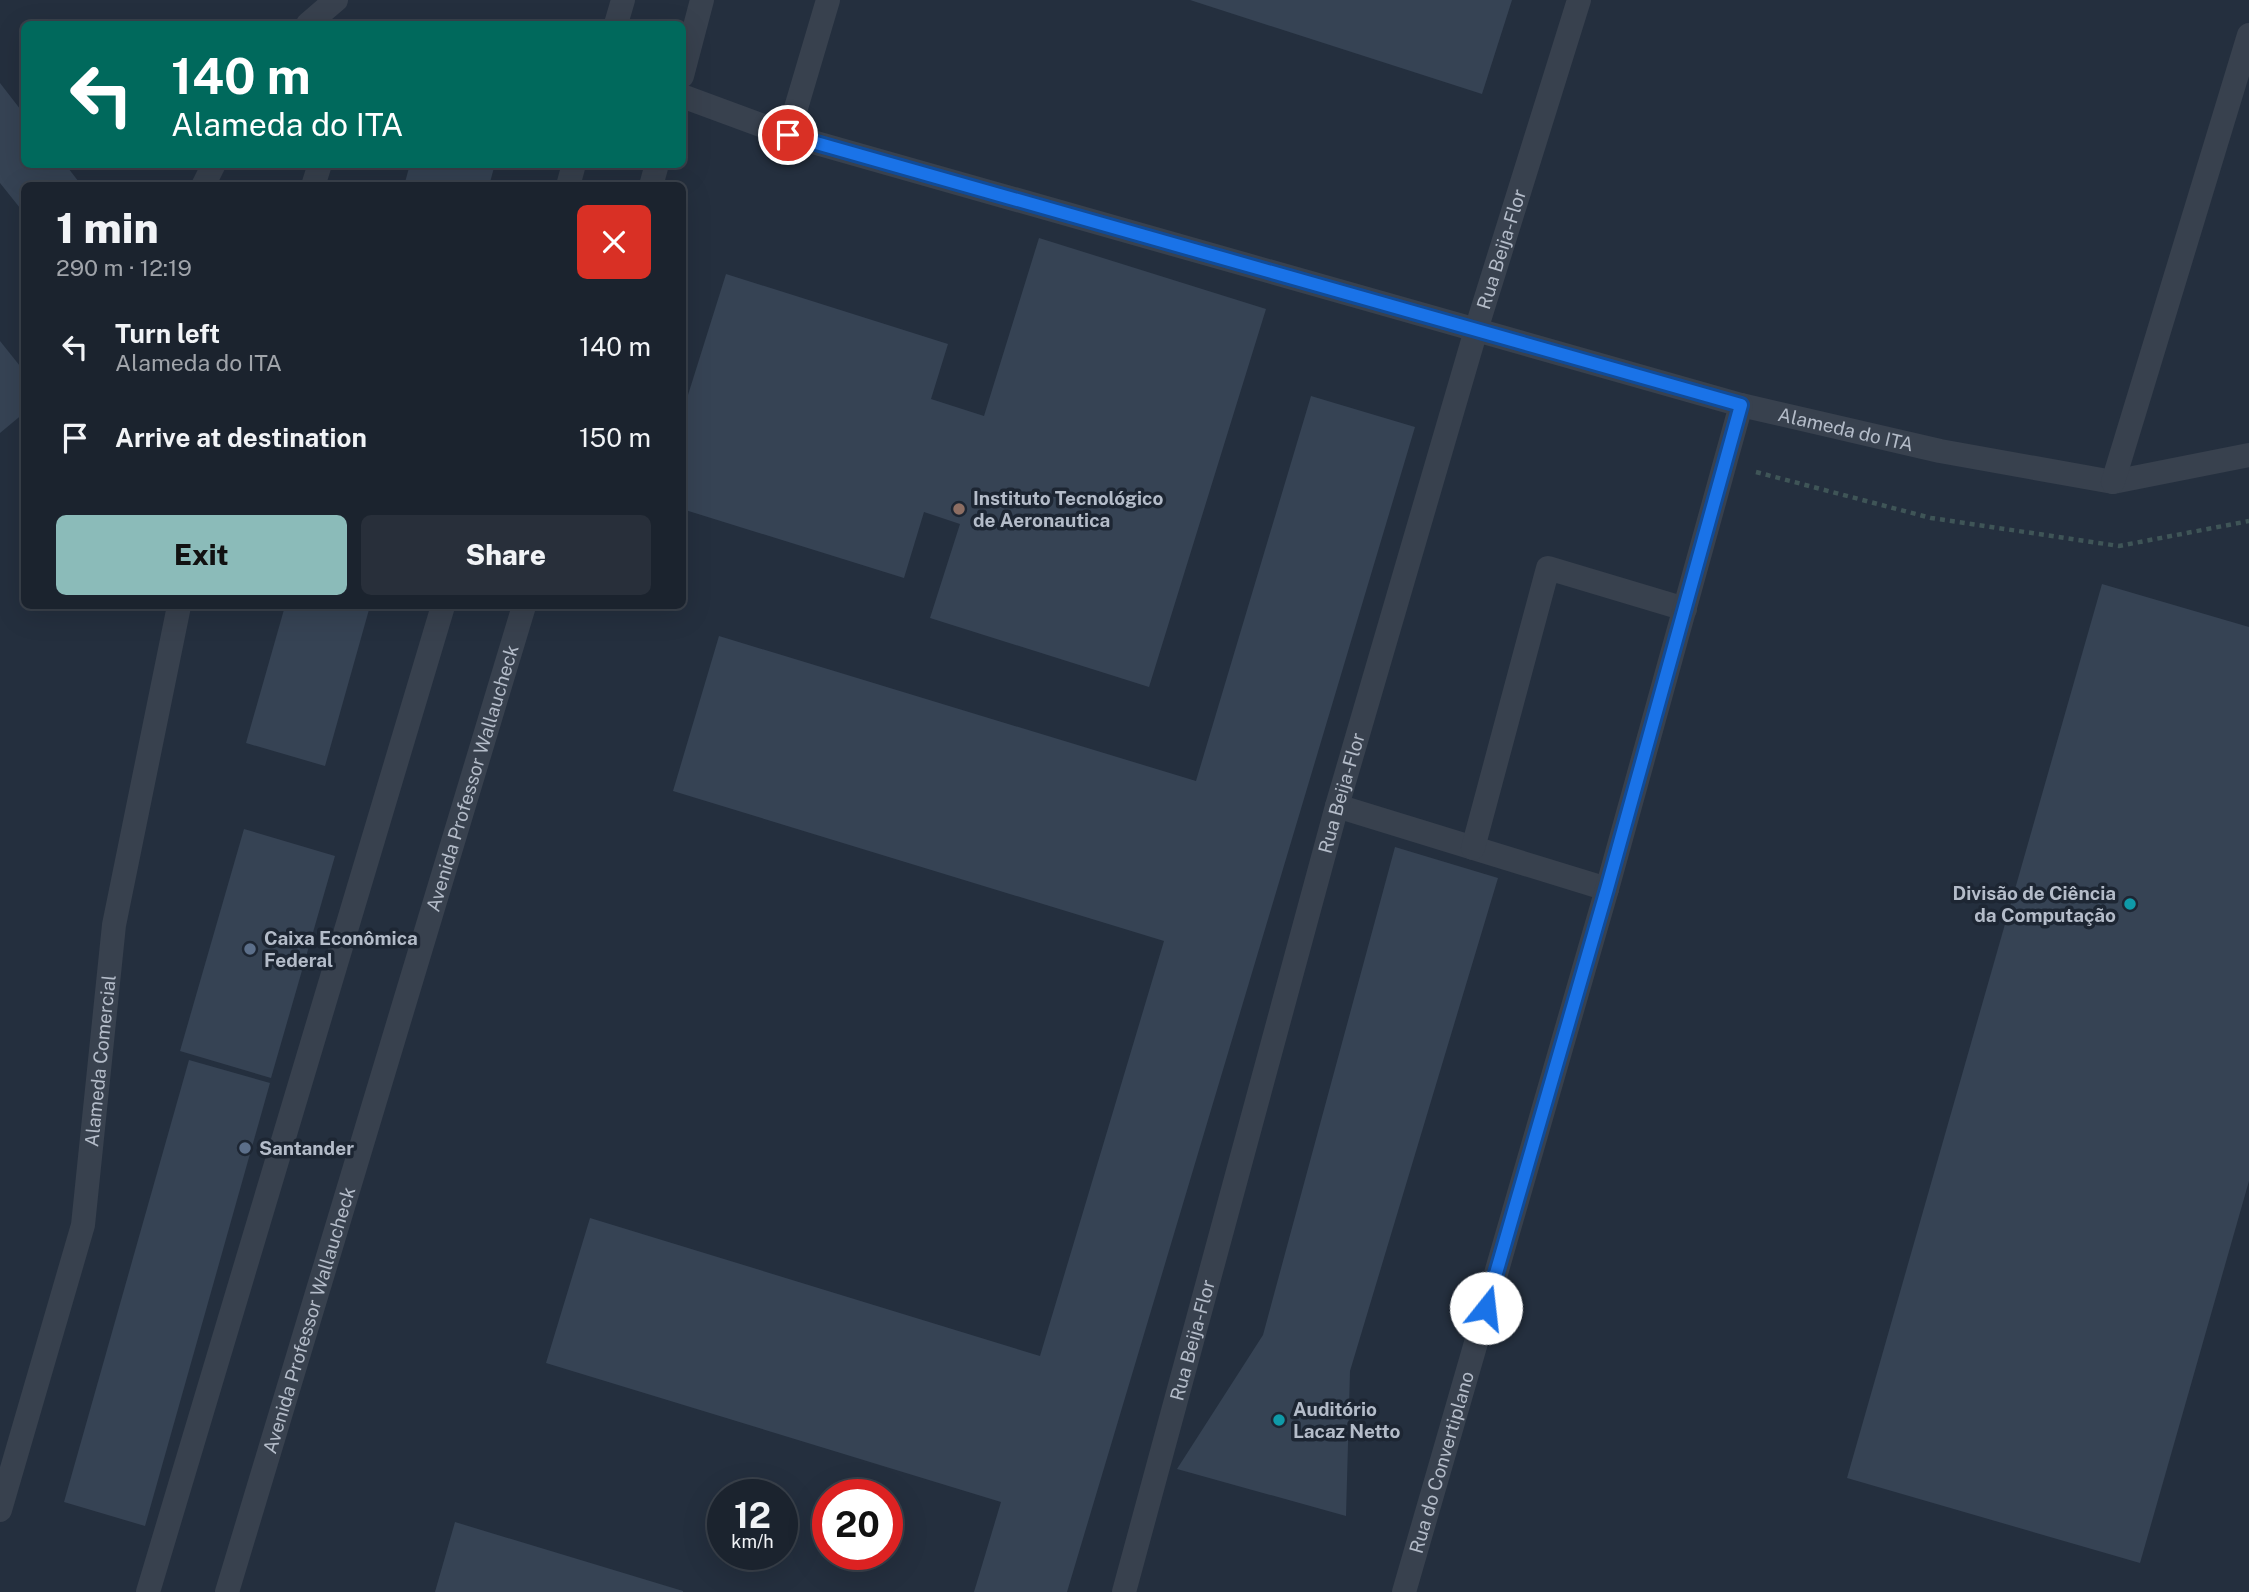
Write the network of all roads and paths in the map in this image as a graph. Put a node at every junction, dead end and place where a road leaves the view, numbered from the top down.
1 (337, 0) edge
2 (623, 0) edge
3 (702, 0) edge
4 (828, 0) edge
5 (1578, 0) edge
6 (312, 21) edge
7 (617, 21) edge
8 (2249, 35) edge
9 (686, 61) edge
10 (686, 97) edge
11 (788, 135) junction
12 (1476, 330) junction
13 (1741, 405) junction
14 (2249, 455) edge
15 (1725, 464) junction
16 (2113, 482) junction
17 (2249, 521) edge
18 (178, 609) edge
19 (442, 609) edge
20 (523, 609) edge
21 (1685, 609) junction
22 (1337, 806) junction
23 (1473, 848) junction
24 (1607, 889) junction
25 (0, 1510) edge
26 (148, 1592) edge
27 (227, 1592) edge
28 (1124, 1592) edge
29 (1404, 1592) edge

1 - 6 lane
2 - 7 lane
3 - 9 lane
4 - 11 lane
5 - 12 lane, Rua Beija-Flor
8 - 16 lane
10 - 11 lane, Alameda do ITA
11 - 12 lane, Alameda do ITA
12 - 13 lane, Alameda do ITA
12 - 22 lane, Rua Beija-Flor
13 - 15 lane, Rua do Convertiplano
13 - 16 lane, Alameda do ITA
14 - 16 lane, Alameda do ITA
15 - 17 path
15 - 21 lane, Rua do Convertiplano
18 - 25 lane, Alameda Comercial
19 - 26 lane
20 - 27 lane, Avenida Professor Wallaucheck
21 - 23 lane
21 - 24 lane, Rua do Convertiplano
22 - 23 lane
22 - 28 lane, Rua Beija-Flor
23 - 24 lane
24 - 29 lane, Rua do Convertiplano

